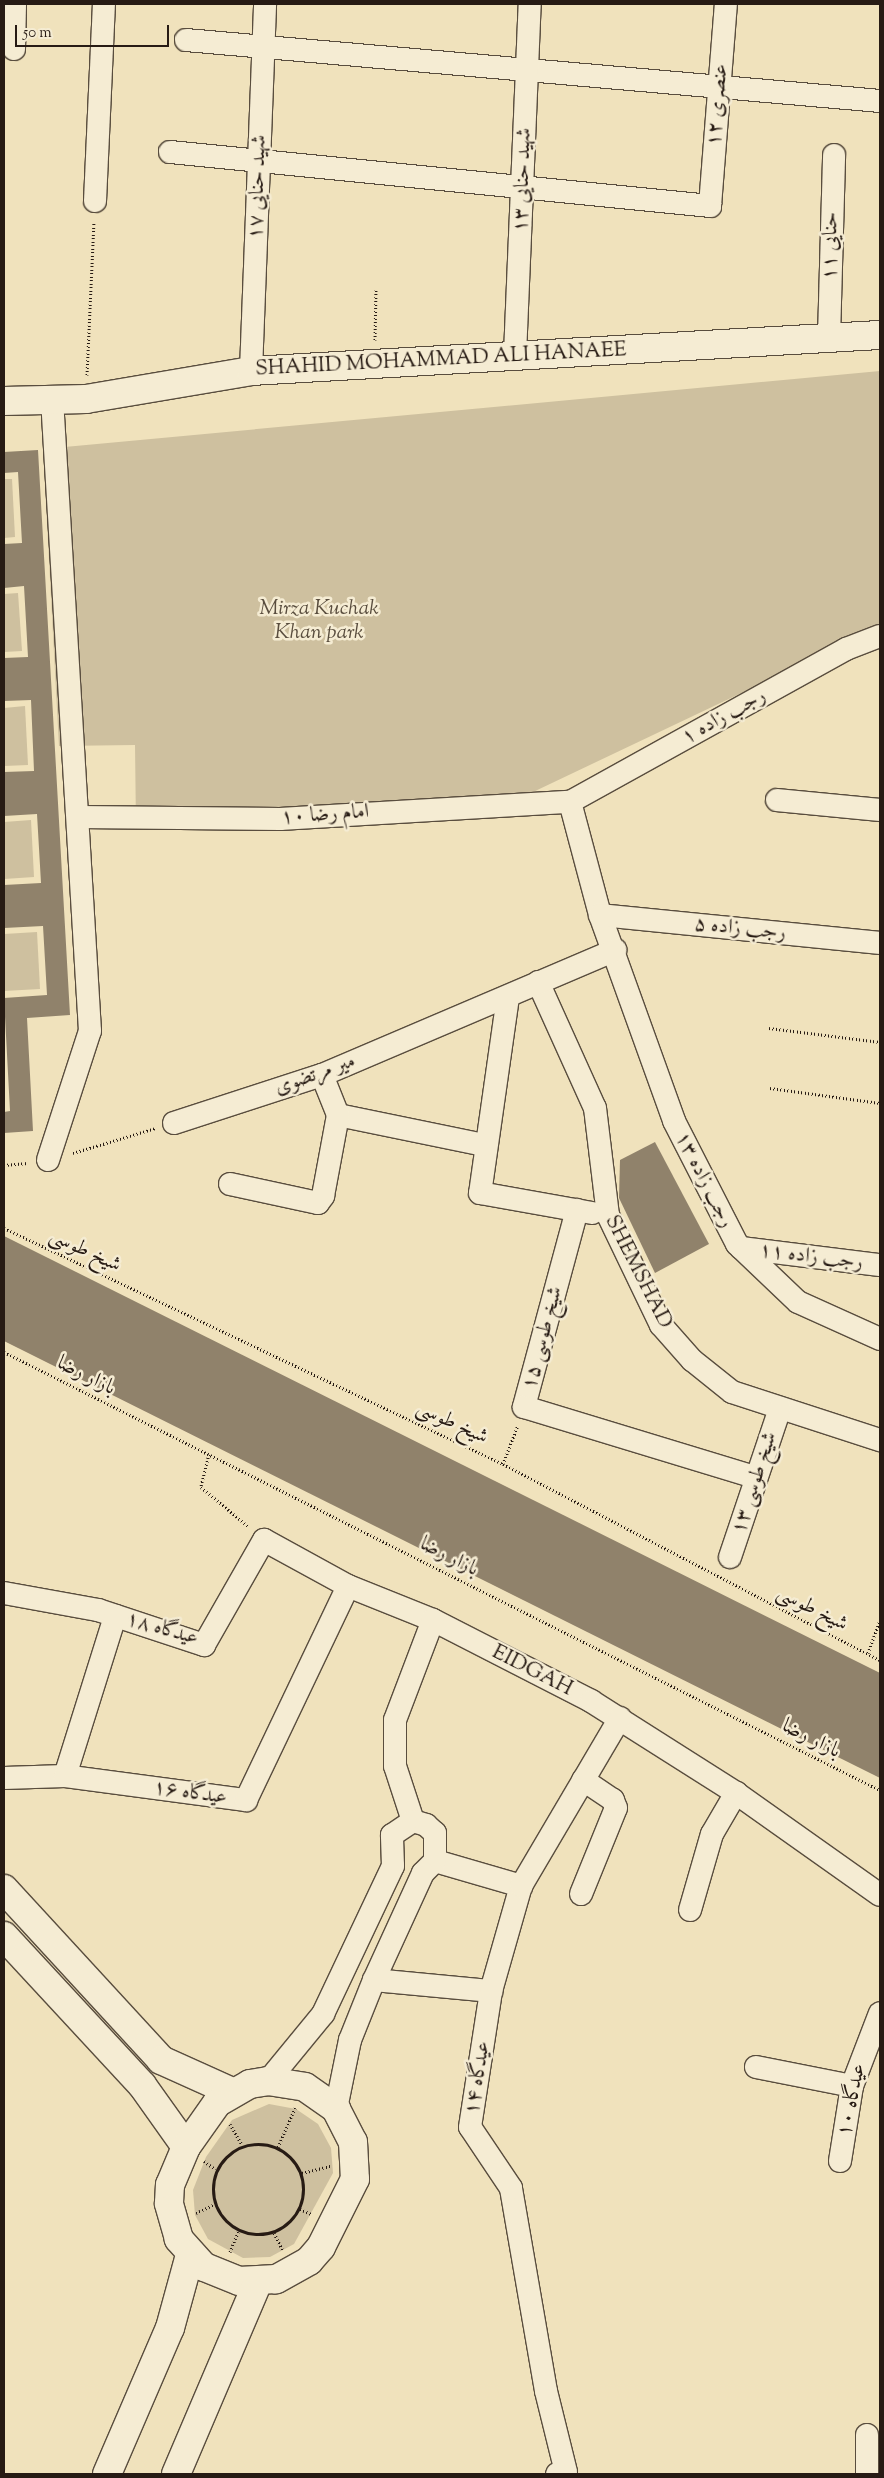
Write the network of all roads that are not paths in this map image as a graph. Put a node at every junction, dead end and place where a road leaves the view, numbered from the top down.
1 (14, 4) edge
2 (104, 4) edge
3 (265, 4) edge
4 (530, 4) edge
5 (726, 4) edge
6 (186, 40) dead end
7 (264, 46) junction
8 (14, 49) dead end
9 (528, 70) junction
10 (719, 87) junction
11 (880, 101) edge
12 (170, 152) dead end
13 (834, 155) dead end
14 (259, 161) junction
15 (522, 187) junction
16 (95, 201) road end
17 (880, 335) edge
18 (829, 338) junction
19 (515, 356) junction
20 (251, 370) junction
21 (52, 400) junction
22 (4, 401) edge
23 (880, 636) edge
24 (777, 800) dead end
25 (570, 802) junction
26 (880, 810) edge
27 (79, 818) junction
28 (600, 915) junction
29 (880, 943) edge
30 (615, 950) junction
31 (538, 982) junction
32 (508, 998) junction
33 (322, 1075) junction
34 (338, 1115) junction
35 (174, 1123) road end
36 (484, 1145) junction
37 (48, 1160) road end
38 (230, 1184) dead end
39 (577, 1210) junction
40 (608, 1215) junction
41 (741, 1248) junction
42 (880, 1265) edge
43 (880, 1339) edge
44 (780, 1408) junction
45 (880, 1440) edge
46 (755, 1476) junction
47 (264, 1540) joint
48 (730, 1557) dead end
49 (348, 1586) junction
50 (4, 1593) edge
51 (115, 1616) junction
52 (433, 1620) junction
53 (620, 1718) junction
54 (65, 1776) junction
55 (4, 1778) edge
56 (583, 1780) junction
57 (736, 1793) junction
58 (413, 1821) junction
59 (435, 1860) junction
60 (521, 1886) junction
61 (4, 1889) edge
62 (581, 1894) dead end
63 (880, 1895) edge
64 (690, 1910) dead end
65 (4, 1936) edge
66 (374, 1980) junction
67 (491, 1991) junction
68 (880, 2013) edge
69 (756, 2067) dead end
70 (268, 2081) junction
71 (852, 2086) junction
72 (232, 2092) junction
73 (336, 2109) junction
74 (186, 2147) junction
75 (840, 2161) dead end
76 (190, 2255) junction
77 (258, 2282) junction
78 (868, 2435) dead end
79 (107, 2474) edge
80 (176, 2474) edge
81 (557, 2474) edge
82 (867, 2474) edge

1 - 8 street
2 - 16 street
3 - 7 street, شهید حنایی ۱۷
4 - 9 street, شهید حنایی ۱۳
5 - 10 street, عنصری ۱۲
6 - 7 street
7 - 9 street
7 - 14 street, شهید حنایی ۱۷
9 - 10 street
9 - 15 street, شهید حنایی ۱۳
10 - 11 street
10 - 15 street, عنصری ۱۲
12 - 14 street
13 - 18 street, حنایی ۱۱
14 - 15 street
14 - 20 street, شهید حنایی ۱۷
15 - 19 street, شهید حنایی ۱۳
17 - 18 street, SHAHID MOHAMMAD ALI HANAEE
18 - 19 street, SHAHID MOHAMMAD ALI HANAEE
19 - 20 street, SHAHID MOHAMMAD ALI HANAEE
20 - 21 street, SHAHID MOHAMMAD ALI HANAEE
21 - 22 street, SHAHID MOHAMMAD ALI HANAEE
21 - 27 street
23 - 25 street, رجب زاده ۱
24 - 26 street
25 - 27 street, امام رضا ۱۰
25 - 28 street, رجب زاده ۱۳
27 - 37 street
28 - 29 street, رجب زاده ۵
28 - 30 street, رجب زاده ۱۳
30 - 31 street, میر مرتضوی
30 - 41 street, رجب زاده ۱۳
31 - 32 street, میر مرتضوی
31 - 40 street, SHEMSHAD
32 - 33 street, میر مرتضوی
32 - 36 street
33 - 34 street
33 - 35 street, میر مرتضوی
34 - 36 street
34 - 38 street
36 - 39 street
39 - 40 street
39 - 46 street, ۱۵ شیخ طوسی
40 - 44 street, SHEMSHAD
41 - 42 street, رجب زاده ۱۱
41 - 43 street, رجب زاده ۱۳
44 - 45 street, SHEMSHAD
44 - 46 street, شیخ طوسی ۱۳
46 - 48 street, شیخ طوسی ۱۳
47 - 49 street, EIDGAH
47 - 51 street, عیدگاه ۱۸
49 - 52 street, EIDGAH
49 - 54 street, عیدگاه ۱۶
50 - 51 street, عیدگاه ۱۸
51 - 54 street
52 - 53 street, EIDGAH
52 - 58 street
53 - 56 street, عیدگاه ۱۴
53 - 57 street, EIDGAH
54 - 55 street, عیدگاه ۱۶
56 - 60 street, عیدگاه ۱۴
56 - 62 street
57 - 63 street, EIDGAH
57 - 64 street
58 - 59 street
58 - 70 street
59 - 60 street
59 - 66 street
60 - 67 street, عیدگاه ۱۴
61 - 72 street
65 - 74 street
66 - 67 street
66 - 73 street
67 - 81 street, عیدگاه ۱۴
68 - 71 street, عیدگاه ۱۰
69 - 71 street
70 - 72 street
70 - 73 street
71 - 75 street, عیدگاه ۱۰
72 - 74 street
73 - 77 street
74 - 76 street
76 - 77 street
76 - 79 street
77 - 80 street
78 - 82 street

